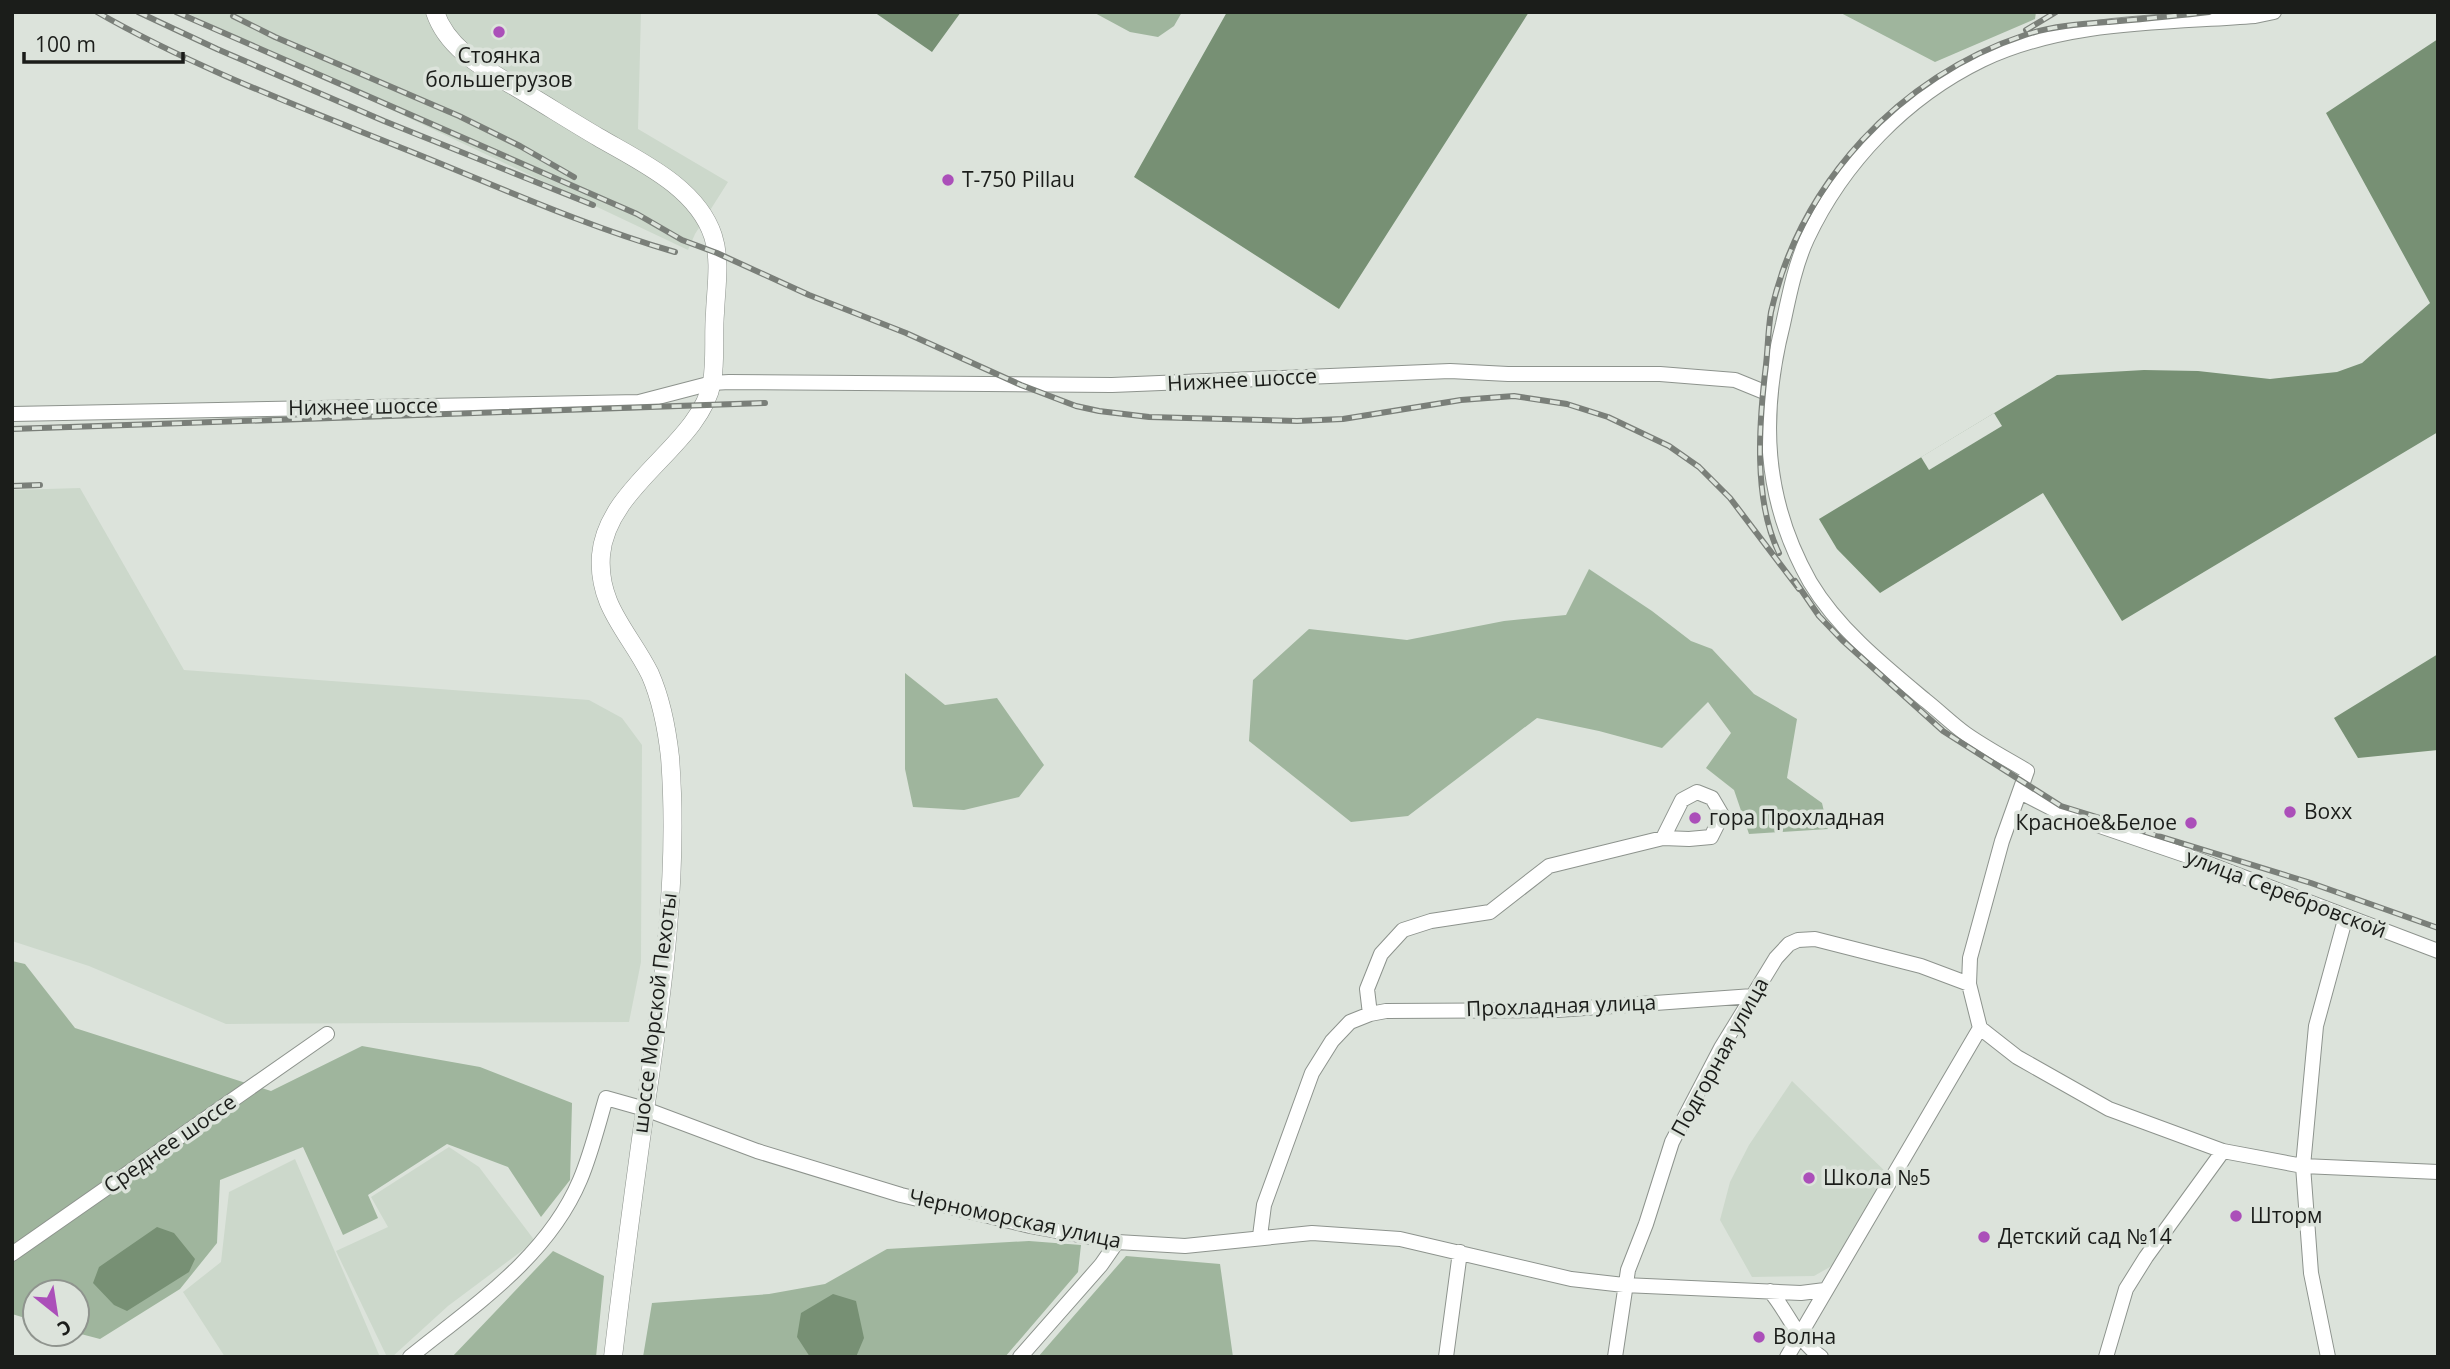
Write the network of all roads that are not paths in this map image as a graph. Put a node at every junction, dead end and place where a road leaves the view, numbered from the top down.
1 (435, 12) edge
2 (2274, 12) edge
3 (712, 383) junction
4 (1769, 391) junction
5 (12, 414) edge
6 (2020, 792) junction
7 (1663, 838) dead end
8 (2346, 916) junction
9 (2438, 951) edge
10 (1969, 984) junction
11 (1753, 996) junction
12 (1370, 1014) junction
13 (1980, 1028) junction
14 (327, 1034) dead end
15 (645, 1109) junction
16 (2223, 1151) junction
17 (2303, 1166) junction
18 (2438, 1172) edge
19 (1260, 1236) junction
20 (1117, 1242) junction
21 (1460, 1252) junction
22 (12, 1254) edge
23 (1625, 1285) junction
24 (1825, 1290) junction
25 (1770, 1291) junction
26 (1800, 1335) junction
27 (410, 1357) edge
28 (613, 1357) edge
29 (1020, 1357) edge
30 (1446, 1357) edge
31 (1615, 1357) edge
32 (1787, 1357) edge
33 (1821, 1357) edge
34 (2106, 1357) edge
35 (2328, 1357) edge

1 - 3 main road
2 - 4 street
3 - 4 street, Нижнее шоссе
3 - 5 street, Нижнее шоссе
3 - 15 main road, шоссе Морской Пехоты
4 - 6 street
6 - 8 street, улица Серебровской
6 - 10 street
7 - 12 street
8 - 9 street, улица Серебровской
8 - 17 street
10 - 11 street, Подгорная улица
10 - 13 street
11 - 12 street, Прохладная улица
11 - 23 street, Подгорная улица
12 - 19 street
13 - 16 street
13 - 24 street
14 - 22 street, Среднее шоссе
15 - 20 street, Черноморская улица
15 - 27 street, Черноморская улица
15 - 28 main road, шоссе Морской Пехоты
16 - 17 street
16 - 34 street
17 - 18 street
17 - 35 street
19 - 20 street, Черноморская улица
19 - 21 street, Черноморская улица
20 - 29 street
21 - 23 street, Черноморская улица
21 - 30 street
23 - 25 street, Черноморская улица
23 - 31 street, Подгорная улица
24 - 25 street, Черноморская улица
24 - 26 street
25 - 26 street
26 - 32 street
26 - 33 street

